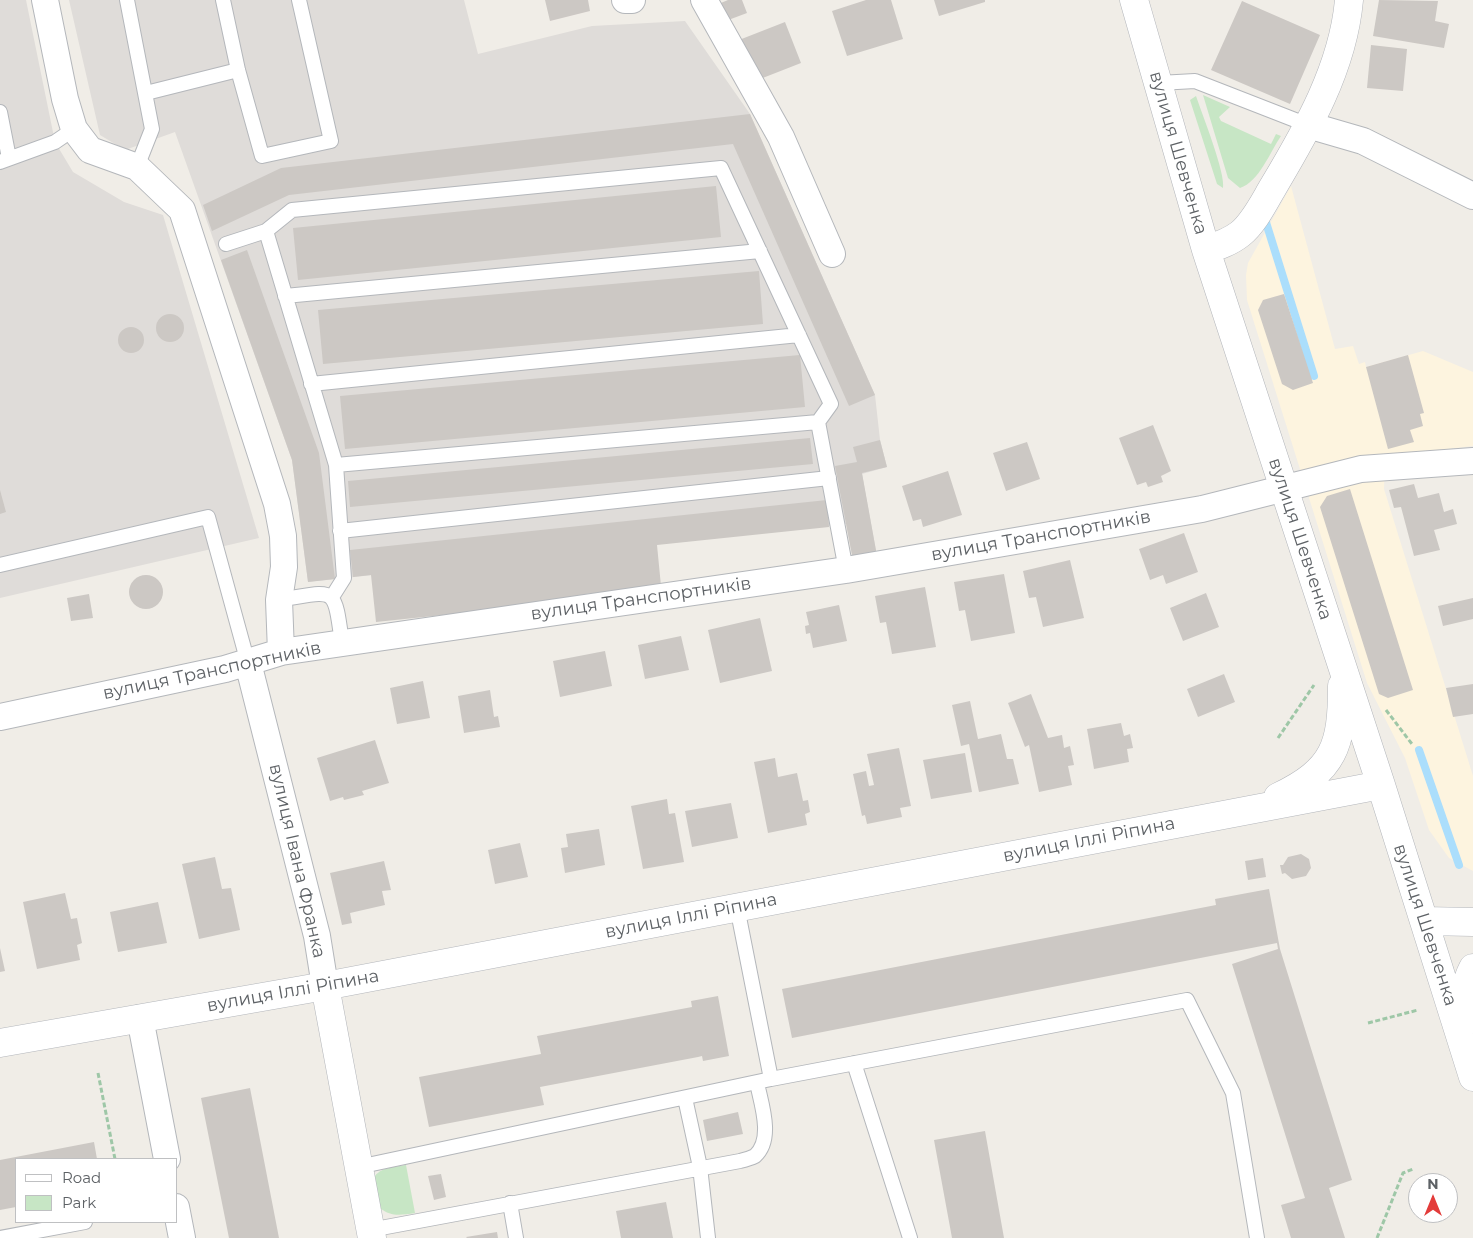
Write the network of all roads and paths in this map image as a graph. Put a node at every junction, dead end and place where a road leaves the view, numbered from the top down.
1 (44, 0) edge
2 (127, 0) edge
3 (223, 0) edge
4 (299, 0) edge
5 (625, 0) edge
6 (632, 0) edge
7 (704, 0) edge
8 (1134, 0) edge
9 (1349, 0) edge
10 (238, 70) junction
11 (1159, 83) junction
12 (146, 93) junction
13 (0, 112) edge
14 (1308, 125) junction
15 (74, 129) junction
16 (4, 160) edge
17 (137, 167) junction
18 (1473, 196) edge
19 (266, 231) junction
20 (226, 244) dead end
21 (1206, 250) junction
22 (760, 251) junction
23 (832, 254) dead end
24 (285, 296) junction
25 (799, 336) junction
26 (312, 384) junction
27 (818, 422) junction
28 (1473, 461) edge
29 (336, 465) junction
30 (830, 478) junction
31 (1284, 490) junction
32 (340, 531) junction
33 (0, 565) edge
34 (846, 570) junction
35 (332, 597) junction
36 (280, 600) junction
37 (342, 643) junction
38 (281, 652) junction
39 (1338, 655) junction
40 (248, 663) junction
41 (1317, 681) dead end
42 (1382, 704) dead end
43 (0, 717) edge
44 (1278, 738) dead end
45 (1412, 744) dead end
46 (1381, 784) junction
47 (1244, 810) junction
48 (737, 907) junction
49 (1424, 921) junction
50 (1473, 922) edge
51 (1473, 968) edge
52 (325, 986) junction
53 (1418, 1010) dead end
54 (140, 1018) junction
55 (1368, 1023) dead end
56 (0, 1043) edge
57 (1464, 1049) junction
58 (854, 1063) junction
59 (98, 1073) dead end
60 (1473, 1077) edge
61 (771, 1079) junction
62 (757, 1082) junction
63 (685, 1098) junction
64 (115, 1158) edge
65 (167, 1158) edge
66 (358, 1167) junction
67 (700, 1167) junction
68 (1413, 1169) dead end
69 (510, 1203) junction
70 (178, 1217) edge
71 (80, 1223) edge
72 (371, 1234) edge
73 (0, 1238) edge
74 (182, 1238) edge
75 (516, 1238) edge
76 (708, 1238) edge
77 (910, 1238) edge
78 (1257, 1238) edge
79 (1377, 1238) edge

1 - 15 street
2 - 12 lane
3 - 10 lane
4 - 10 lane
5 - 6 street
7 - 23 street
8 - 11 main road, вулиця Шевченка
9 - 14 main road
10 - 12 lane
11 - 14 lane
11 - 21 main road, вулиця Шевченка
12 - 17 lane
13 - 16 lane
14 - 18 street
14 - 21 main road
15 - 16 lane
15 - 17 street
17 - 36 street
19 - 20 lane
19 - 22 lane
19 - 24 lane
21 - 31 main road, вулиця Шевченка
22 - 24 lane
22 - 25 lane
24 - 26 lane
25 - 26 lane
25 - 27 lane
26 - 29 lane
27 - 29 lane
27 - 30 lane
28 - 31 street, вулиця Транспортників
29 - 32 lane
30 - 32 lane
30 - 34 lane
31 - 34 street, вулиця Транспортників
31 - 39 main road, вулиця Шевченка
32 - 35 lane
33 - 40 lane
34 - 37 street, вулиця Транспортників
35 - 36 lane
35 - 37 lane
36 - 38 street
37 - 38 street, вулиця Транспортників
38 - 40 street, вулиця Транспортників
39 - 46 main road, вулиця Шевченка
39 - 47 main road
40 - 43 street, вулиця Транспортників
40 - 52 street, вулиця Івана Франка
41 - 44 path
42 - 45 path
46 - 47 main road, вулиця Іллі Ріпина
46 - 49 main road, вулиця Шевченка
47 - 48 main road, вулиця Іллі Ріпина
48 - 52 main road, вулиця Іллі Ріпина
48 - 61 lane
49 - 50 main road
49 - 57 main road, вулиця Шевченка
51 - 57 main road
52 - 54 main road, вулиця Іллі Ріпина
52 - 66 main road, вулиця Івана Франка
53 - 55 path
54 - 56 main road, вулиця Іллі Ріпина
54 - 65 street
57 - 60 main road, вулиця Шевченка
58 - 61 lane
58 - 77 lane
58 - 78 lane
59 - 64 path
61 - 62 lane
62 - 63 lane
62 - 67 lane
63 - 66 lane
63 - 67 lane
66 - 72 main road, вулиця Івана Франка
67 - 69 lane
67 - 76 lane
68 - 79 path
69 - 72 lane
69 - 75 lane
70 - 74 street
71 - 73 lane

